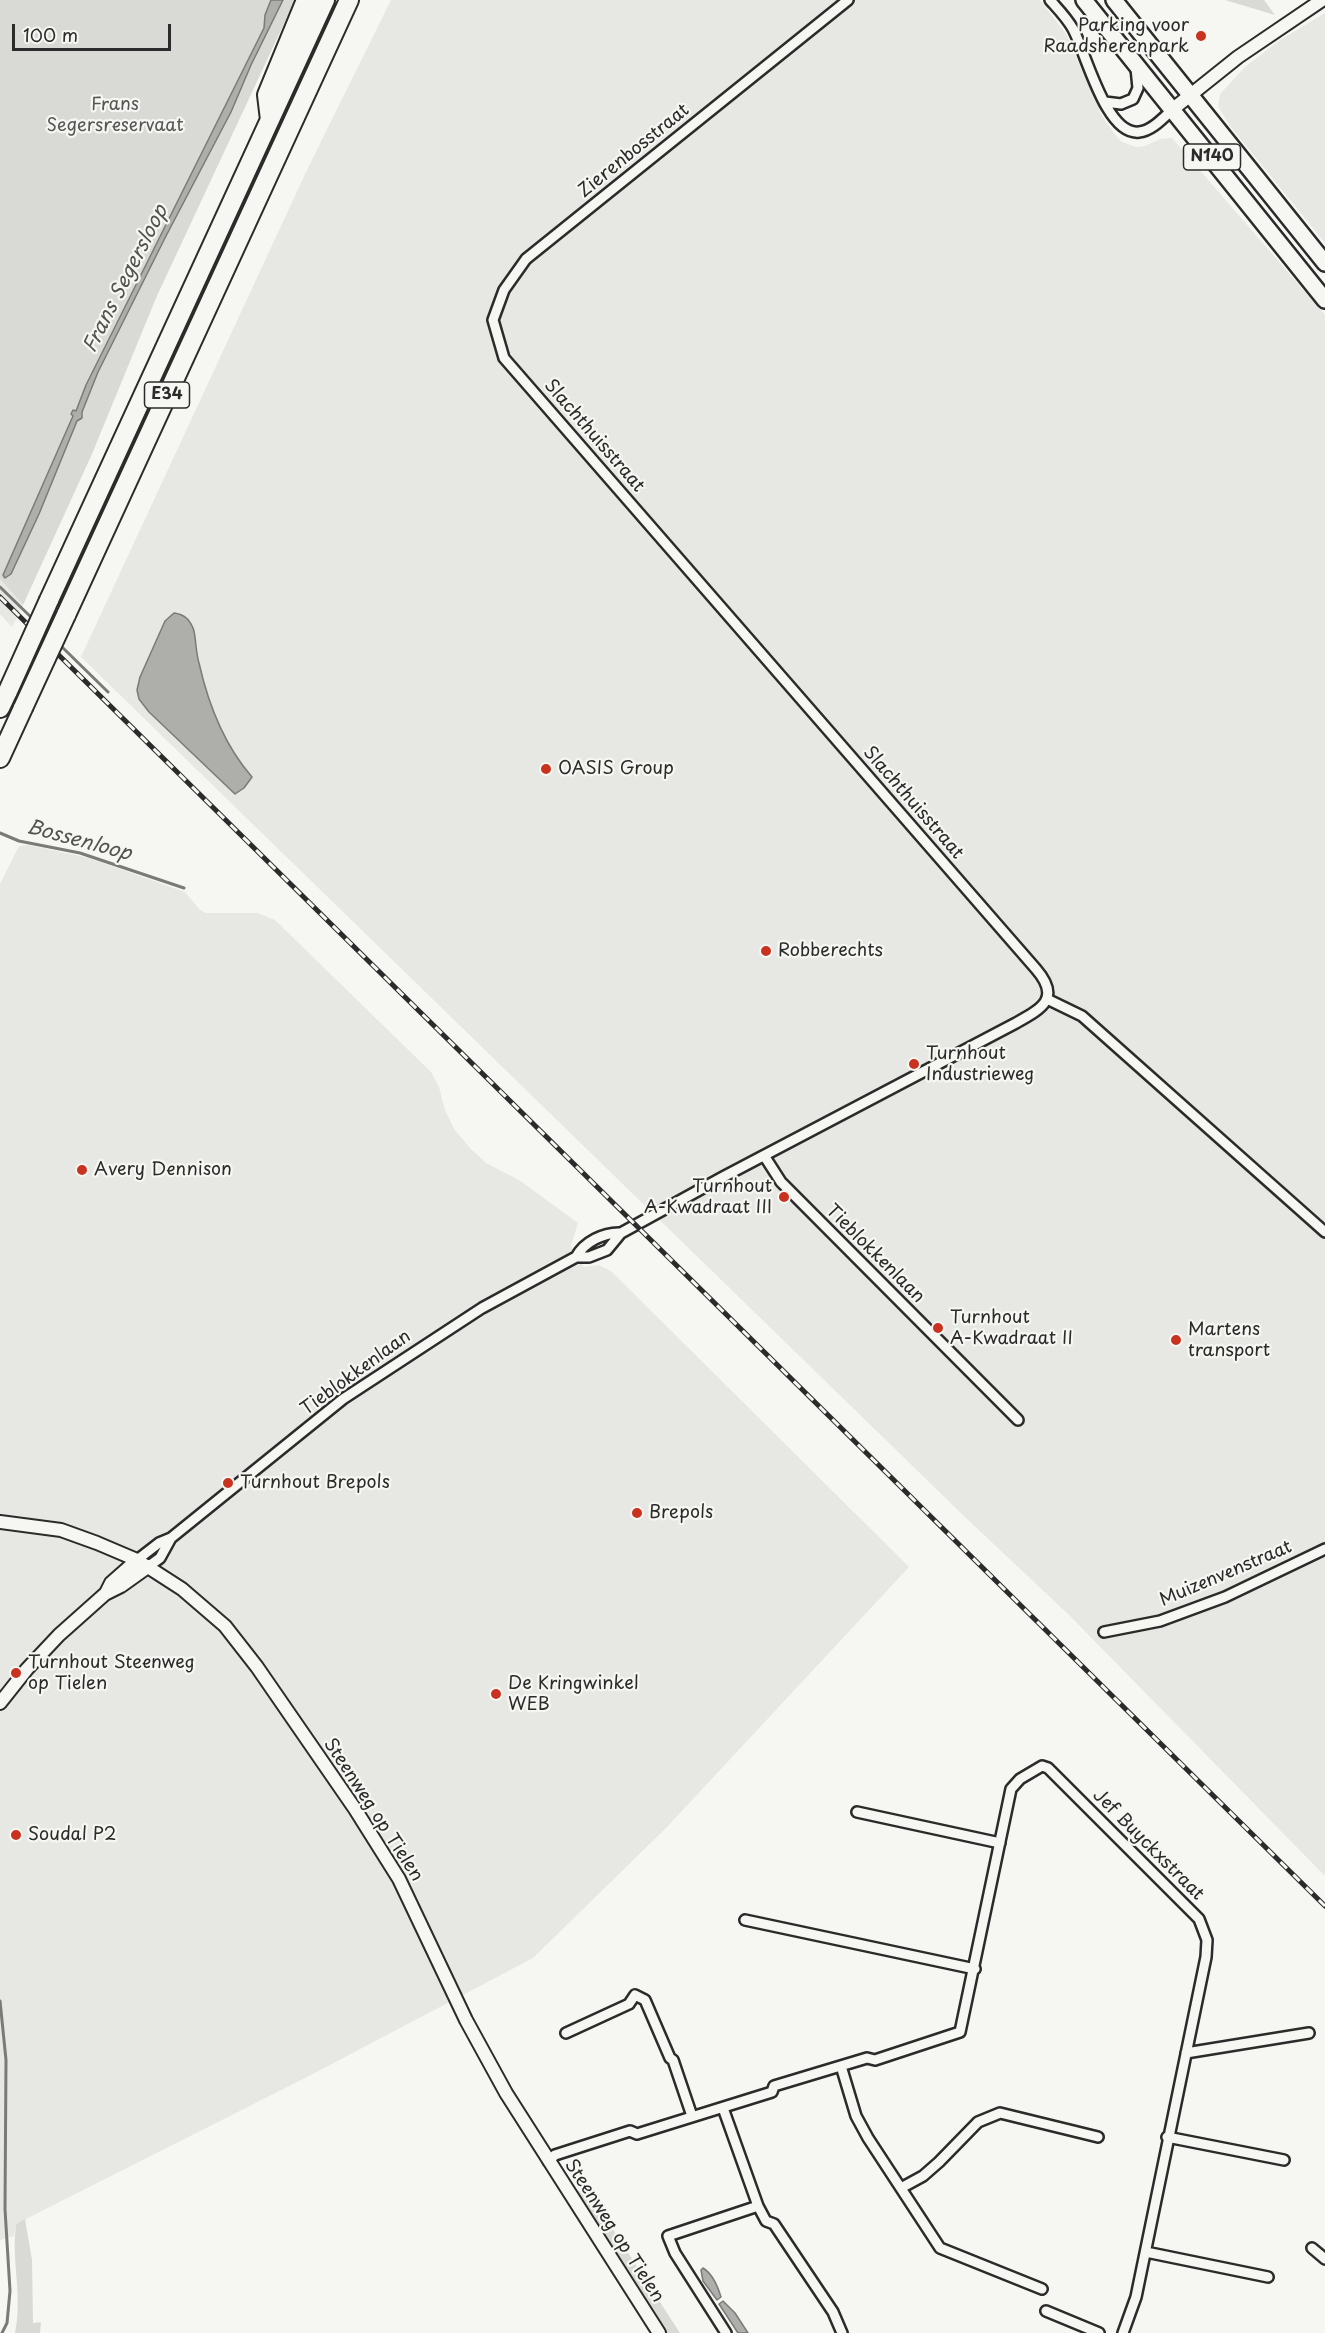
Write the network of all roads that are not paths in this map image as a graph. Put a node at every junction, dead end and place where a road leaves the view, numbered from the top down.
1 (306, 0) edge
2 (325, 0) edge
3 (349, 0) edge
4 (848, 0) edge
5 (1050, 0) edge
6 (1084, 0) edge
7 (1113, 0) edge
8 (1322, 0) edge
9 (1136, 64) junction
10 (1190, 95) junction
11 (1105, 102) junction
12 (1173, 109) junction
13 (270, 122) junction
14 (1325, 263) edge
15 (1325, 300) edge
16 (504, 358) joint
17 (4, 699) edge
18 (0, 758) edge
19 (1047, 999) junction
20 (765, 1157) junction
21 (1325, 1232) edge
22 (621, 1233) junction
23 (576, 1257) junction
24 (1018, 1420) dead end
25 (0, 1522) edge
26 (171, 1538) junction
27 (1325, 1549) edge
28 (137, 1560) junction
29 (148, 1566) junction
30 (105, 1594) junction
31 (1104, 1632) dead end
32 (0, 1703) edge
33 (857, 1812) dead end
34 (1000, 1843) junction
35 (745, 1920) dead end
36 (975, 1969) junction
37 (566, 2033) dead end
38 (1309, 2033) dead end
39 (1186, 2053) junction
40 (841, 2066) junction
41 (723, 2108) junction
42 (692, 2116) junction
43 (1098, 2137) dead end
44 (1167, 2138) junction
45 (1284, 2160) dead end
46 (548, 2161) junction
47 (901, 2188) junction
48 (758, 2206) junction
49 (1312, 2248) dead end
50 (1146, 2252) junction
51 (1325, 2259) edge
52 (1268, 2277) dead end
53 (1042, 2289) dead end
54 (1046, 2311) dead end
55 (659, 2333) edge
56 (726, 2333) edge
57 (842, 2333) edge
58 (1099, 2333) edge
59 (1123, 2333) edge

1 - 13 highway, E34
2 - 13 highway, E34
3 - 18 highway, E34, bridge
4 - 16 street, Zierenbosstraat
5 - 11 street
6 - 9 main road, N140
7 - 10 main road, N140
8 - 10 street
9 - 11 street
9 - 12 main road, N140
10 - 12 street
10 - 14 main road, N140
11 - 12 street
12 - 15 main road, N140
13 - 17 highway, E34, bridge
16 - 19 street, Slachthuisstraat
19 - 20 street, Tieblokkenlaan
19 - 21 street
20 - 22 street, Tieblokkenlaan
20 - 24 street, Tieblokkenlaan
22 - 23 street, Tieblokkenlaan
22 - 23 street, Tieblokkenlaan
23 - 26 street, Tieblokkenlaan
25 - 28 street, Steenweg op Tielen
26 - 28 street, Tieblokkenlaan
26 - 29 street, Tieblokkenlaan
27 - 31 street, Muizenvenstraat
28 - 29 street, Steenweg op Tielen
28 - 30 street
29 - 30 street
29 - 46 street, Steenweg op Tielen
30 - 32 street
33 - 34 street
34 - 36 street, Jef Buyckxstraat
34 - 39 street, Jef Buyckxstraat
35 - 36 street
36 - 40 street, Jef Buyckxstraat
37 - 42 street
38 - 39 street
39 - 44 street, Jef Buyckxstraat
40 - 41 street, Jef Buyckxstraat
40 - 47 street
41 - 42 street, Jef Buyckxstraat
41 - 48 street
42 - 46 street, Jef Buyckxstraat
43 - 47 street
44 - 45 street
44 - 50 street, Jef Buyckxstraat
46 - 55 street, Steenweg op Tielen
47 - 53 street
48 - 56 street
48 - 57 street
49 - 51 street
50 - 52 street
50 - 59 street, Jef Buyckxstraat
54 - 58 street

